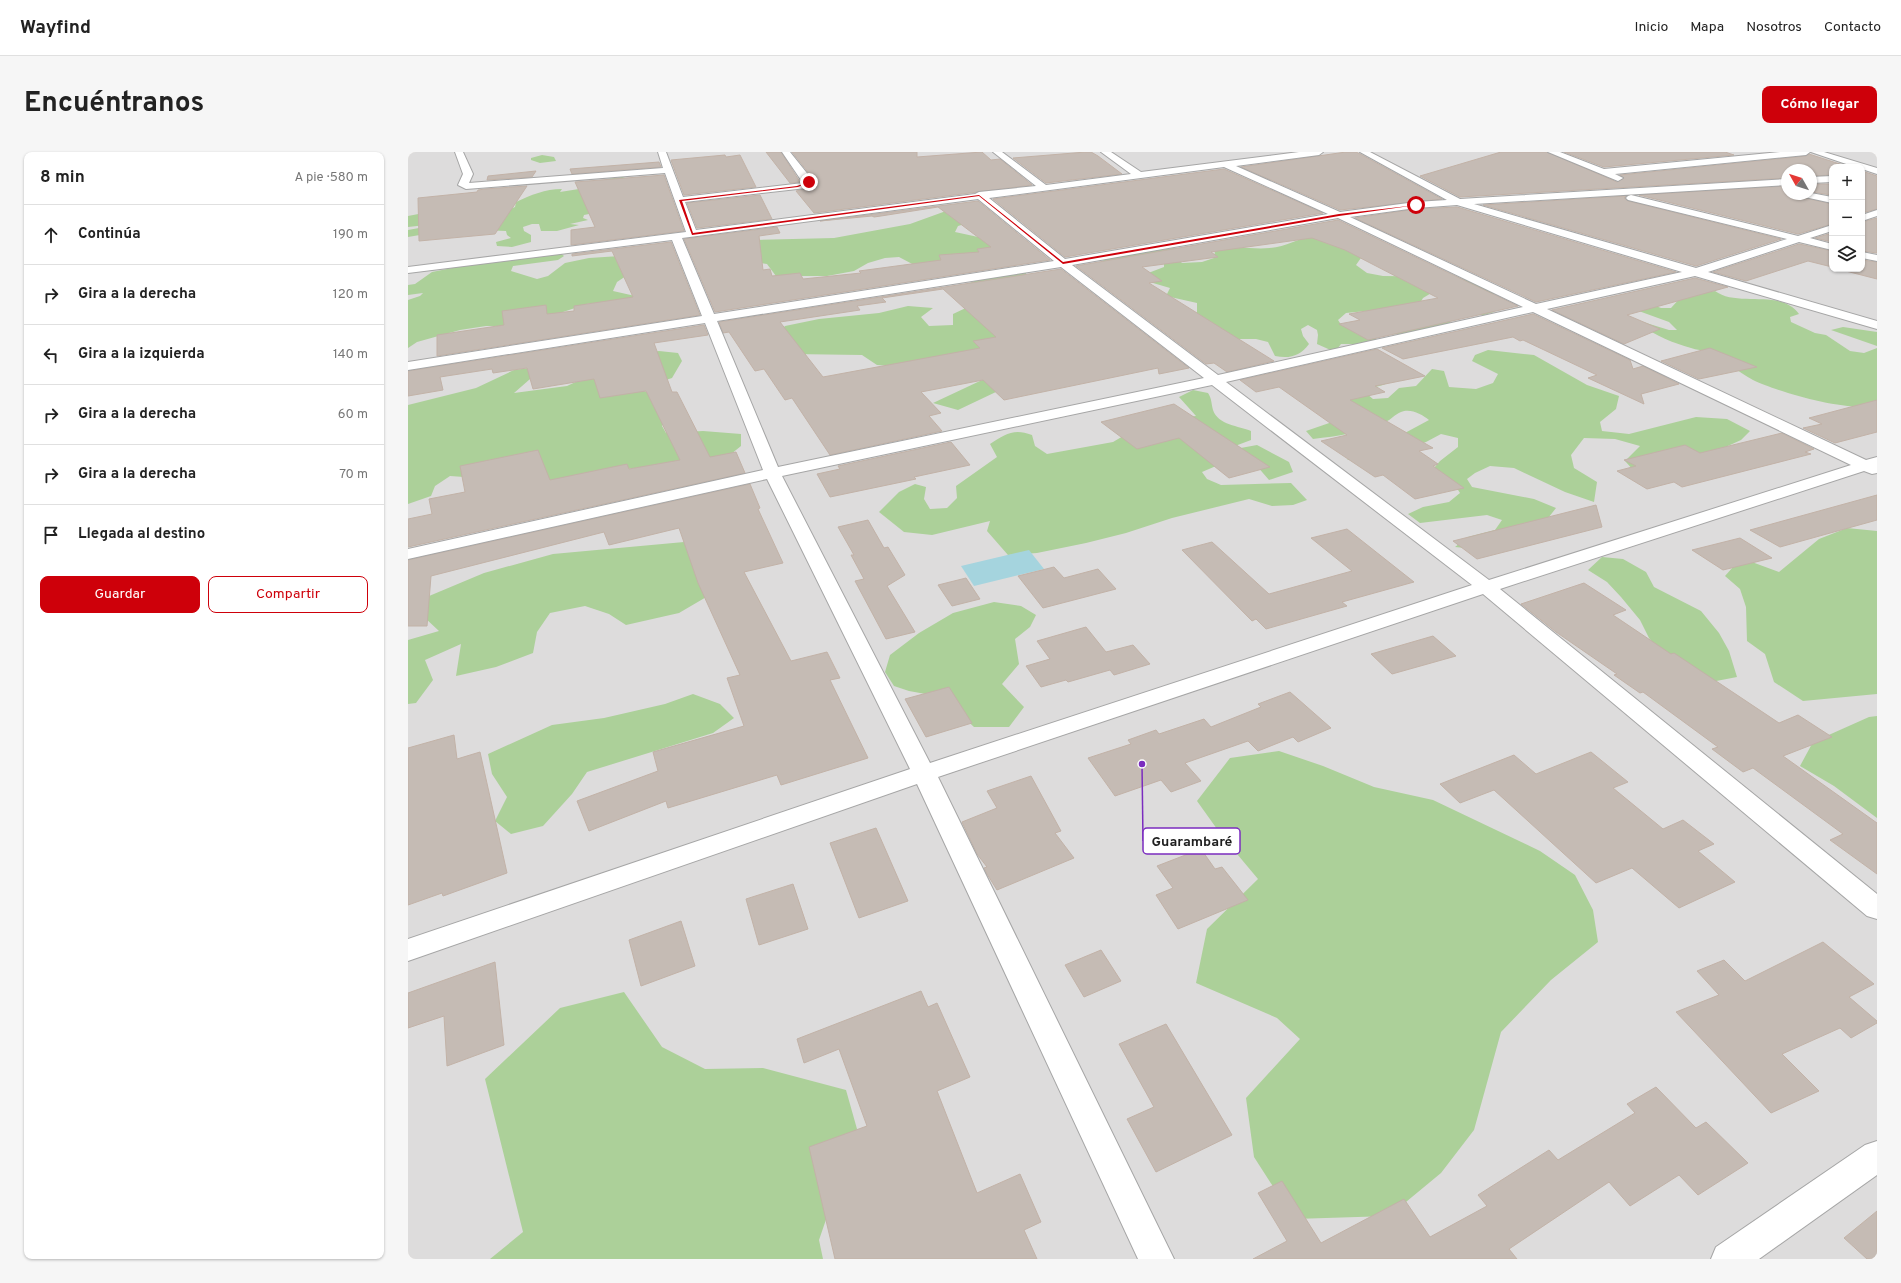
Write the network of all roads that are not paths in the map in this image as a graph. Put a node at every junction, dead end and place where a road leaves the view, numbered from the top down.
1 (456, 152) edge
2 (470, 152) edge
3 (662, 152) edge
4 (786, 152) edge
5 (997, 152) edge
6 (1105, 152) edge
7 (1269, 152) edge
8 (1319, 152) edge
9 (1364, 152) edge
10 (1552, 152) edge
11 (1731, 152) edge
12 (1806, 152) edge
13 (1816, 152) edge
14 (1850, 152) edge
15 (1828, 156) junction
16 (1279, 157) junction
17 (1746, 157) junction
18 (1715, 160) junction
19 (1224, 164) junction
20 (1736, 168) dead end
21 (667, 170) junction
22 (1877, 171) edge
23 (1604, 172) junction
24 (1139, 175) junction
25 (1877, 175) edge
26 (1865, 176) edge
27 (1829, 179) edge
28 (1756, 180) junction
29 (1817, 180) edge
30 (1781, 183) edge
31 (1043, 187) junction
32 (1781, 189) edge
33 (1648, 191) junction
34 (1611, 193) junction
35 (979, 195) junction
36 (1817, 197) edge
37 (1829, 199) edge
38 (680, 200) junction
39 (1459, 203) junction
40 (1865, 207) edge
41 (1877, 210) edge
42 (1877, 213) edge
43 (1339, 215) junction
44 (1865, 217) edge
45 (1829, 229) edge
46 (684, 235) junction
47 (1798, 239) junction
48 (1829, 247) edge
49 (1865, 256) edge
50 (1877, 258) edge
51 (1063, 263) junction
52 (408, 270) edge
53 (1696, 272) junction
54 (1535, 308) junction
55 (710, 319) junction
56 (1877, 325) edge
57 (408, 366) edge
58 (1215, 380) junction
59 (1873, 467) edge
60 (772, 473) junction
61 (408, 554) edge
62 (1486, 587) junction
63 (924, 773) junction
64 (1877, 909) edge
65 (408, 950) edge
66 (1877, 1156) edge
67 (1156, 1259) edge
68 (1729, 1259) edge

1 - 2 street
1 - 21 street
3 - 21 street
4 - 38 street
5 - 31 street
6 - 24 street
7 - 16 street
8 - 16 street
9 - 39 street
10 - 23 street
11 - 17 street
12 - 17 street
13 - 15 street
14 - 15 street
15 - 22 street
16 - 19 street
17 - 18 street
18 - 20 street
18 - 23 street
19 - 24 street
19 - 43 street
21 - 38 street
23 - 33 street
24 - 31 street
25 - 26 street
27 - 29 street
28 - 30 street
28 - 32 street
28 - 33 street
31 - 35 street
33 - 34 street
34 - 39 street
34 - 47 street
35 - 46 street
35 - 51 street
36 - 37 street
38 - 46 street
39 - 43 street
39 - 53 street
40 - 41 street
42 - 44 street
43 - 51 street
43 - 54 street
45 - 47 street
46 - 52 street
46 - 55 street
47 - 48 street
47 - 53 street
49 - 50 street
51 - 55 street
51 - 58 street
53 - 54 street
53 - 56 street
54 - 58 street
54 - 59 street
55 - 57 street
55 - 60 street
58 - 60 street
58 - 62 street
59 - 62 street
60 - 61 street
60 - 63 street
62 - 63 street
62 - 64 street
63 - 65 street
63 - 67 street
66 - 68 street

